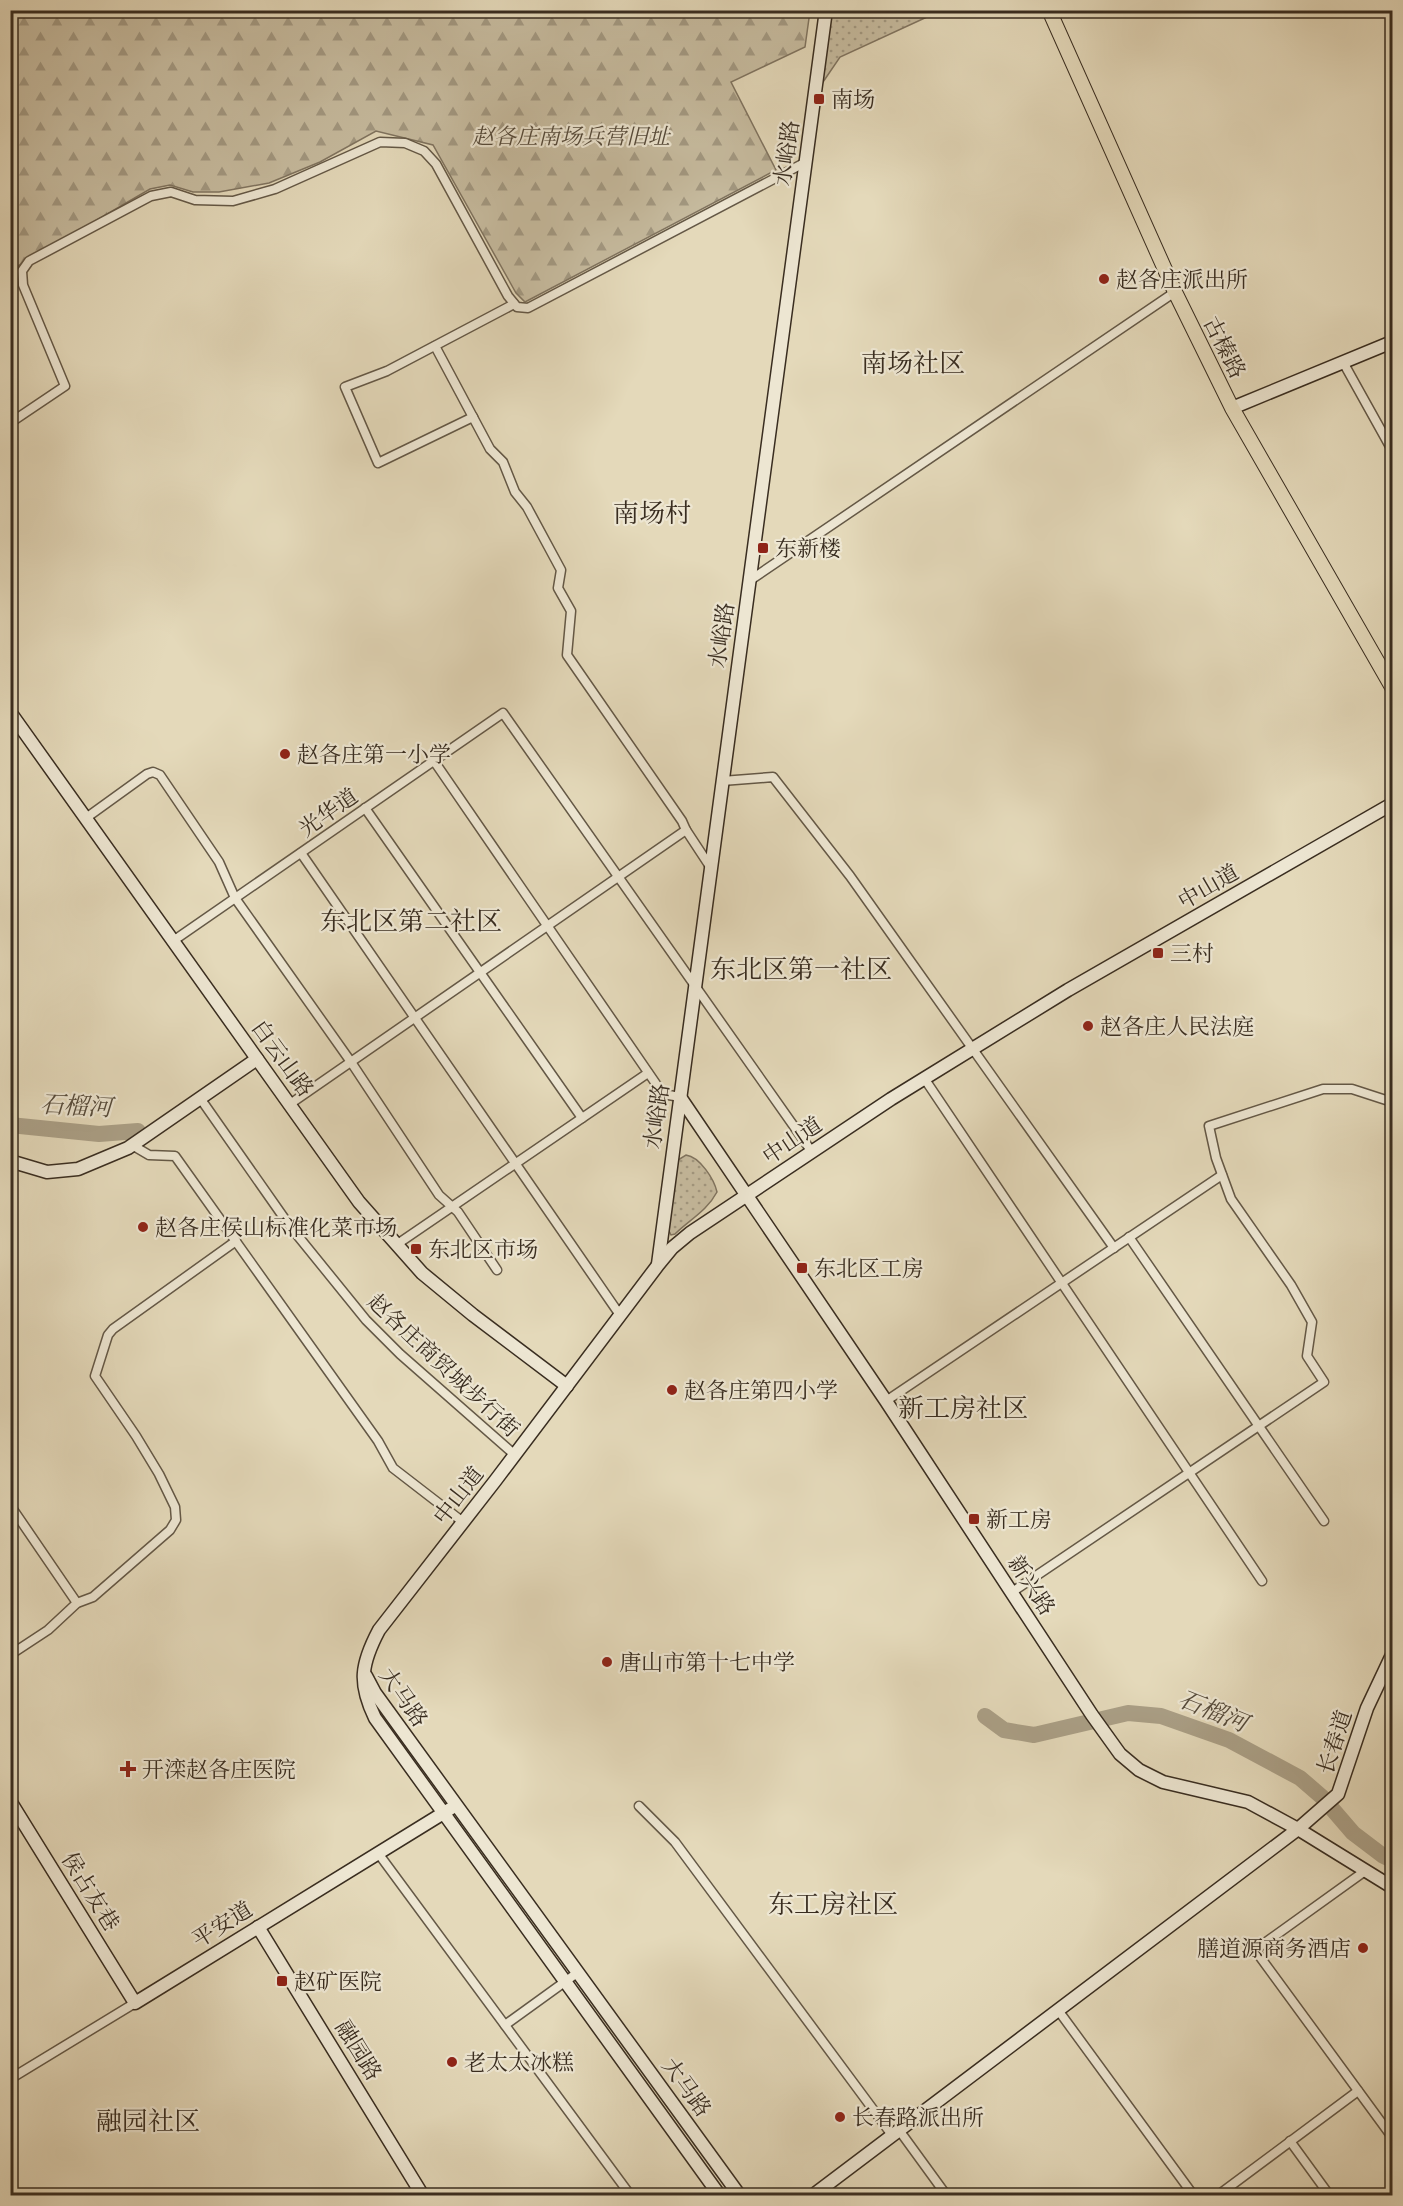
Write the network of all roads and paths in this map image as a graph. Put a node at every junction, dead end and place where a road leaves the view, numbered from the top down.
1 (826, 10) edge
2 (1049, 10) edge
3 (806, 162) junction
4 (1175, 292) junction
5 (514, 304) junction
6 (1392, 342) edge
7 (435, 346) junction
8 (1343, 362) junction
9 (1232, 408) junction
10 (473, 417) junction
11 (10, 423) edge
12 (1392, 450) edge
13 (749, 581) junction
14 (1392, 687) edge
15 (10, 712) edge
16 (434, 761) junction
17 (722, 781) junction
18 (1392, 804) edge
19 (365, 808) junction
20 (86, 818) junction
21 (686, 830) junction
22 (301, 853) junction
23 (711, 868) junction
24 (619, 877) junction
25 (235, 898) junction
26 (547, 926) junction
27 (173, 941) junction
28 (480, 972) junction
29 (695, 985) junction
30 (415, 1018) junction
31 (974, 1048) junction
32 (257, 1059) junction
33 (351, 1062) junction
34 (648, 1073) junction
35 (924, 1078) junction
36 (680, 1097) junction
37 (200, 1098) junction
38 (1392, 1102) edge
39 (290, 1104) junction
40 (582, 1118) junction
41 (132, 1145) junction
42 (812, 1152) junction
43 (10, 1161) edge
44 (515, 1164) junction
45 (1222, 1175) junction
46 (748, 1195) junction
47 (452, 1207) junction
48 (1129, 1238) junction
49 (236, 1241) junction
50 (396, 1245) junction
51 (1114, 1248) junction
52 (658, 1265) junction
53 (496, 1270) dead end
54 (1062, 1283) junction
55 (620, 1315) junction
56 (567, 1386) junction
57 (886, 1401) junction
58 (1259, 1426) junction
59 (515, 1455) junction
60 (1190, 1473) junction
61 (10, 1505) edge
62 (1324, 1521) dead end
63 (463, 1522) junction
64 (1263, 1581) dead end
65 (1012, 1592) junction
66 (77, 1604) junction
67 (10, 1655) edge
68 (1392, 1655) edge
69 (364, 1672) junction
70 (10, 1802) edge
71 (456, 1806) junction
72 (639, 1806) dead end
73 (443, 1812) junction
74 (1298, 1829) junction
75 (378, 1852) junction
76 (1365, 1871) junction
77 (1392, 1887) edge
78 (258, 1927) junction
79 (578, 1972) junction
80 (565, 1981) junction
81 (135, 2003) junction
82 (1058, 2010) junction
83 (505, 2025) junction
84 (10, 2079) edge
85 (1358, 2091) junction
86 (895, 2132) junction
87 (1392, 2138) edge
88 (1290, 2141) junction
89 (1191, 2194) edge
90 (423, 2196) edge
91 (631, 2196) edge
92 (720, 2196) edge
93 (740, 2196) edge
94 (812, 2196) edge
95 (947, 2196) edge
96 (1217, 2196) edge
97 (1330, 2196) edge

1 - 3 street, 水峪路
2 - 4 main road, 古榛路
3 - 5 street
3 - 13 street, 水峪路
4 - 9 main road, 古榛路
4 - 13 street
5 - 7 street
5 - 11 street
6 - 8 street
7 - 10 street
7 - 10 street
8 - 9 street
8 - 12 street
9 - 14 main road, 古榛路
10 - 21 street
13 - 17 street, 水峪路
15 - 20 street, 白云山路
16 - 19 street, 光华道
16 - 24 street, 光华道
16 - 26 street
17 - 23 street, 水峪路
17 - 31 street
18 - 31 street, 中山道
19 - 22 street, 光华道
19 - 28 street
20 - 25 street
20 - 27 street, 白云山路
21 - 23 street
21 - 24 street
22 - 25 street, 光华道
22 - 30 street
23 - 29 street, 水峪路
24 - 26 street
24 - 29 street
25 - 27 street, 光华道
25 - 33 street
26 - 28 street
26 - 34 street
27 - 32 street, 白云山路
28 - 30 street
28 - 40 street
29 - 36 street, 水峪路
29 - 42 street
30 - 33 street
30 - 44 street
31 - 35 street, 中山道
31 - 51 street
32 - 37 street
32 - 39 street, 白云山路
33 - 39 street
33 - 47 street
34 - 36 street
34 - 40 street
35 - 42 street, 中山道
35 - 54 street
36 - 46 street, 新兴路
36 - 52 street, 水峪路
37 - 41 street
37 - 59 street, 赵各庄商贸城步行街
38 - 45 street
39 - 50 street, 白云山路
40 - 44 street
41 - 43 street
41 - 49 street
42 - 46 street, 中山道
44 - 47 street
44 - 55 street
45 - 48 street
45 - 58 street
46 - 52 street, 中山道
46 - 57 street, 新兴路
47 - 50 street
47 - 53 street
48 - 51 street
48 - 58 street
49 - 63 street
49 - 66 street
50 - 56 street, 白云山路
51 - 54 street
52 - 55 street, 中山道
54 - 57 street
54 - 60 street
55 - 56 street, 中山道
56 - 59 street, 中山道
57 - 65 street, 新兴路
58 - 60 street
58 - 62 street
59 - 63 street, 中山道
60 - 64 street
60 - 65 street
61 - 66 street
63 - 69 street, 中山道
65 - 74 street, 新兴路
66 - 67 street
68 - 74 street, 长春道
69 - 71 street, 大马路
69 - 73 street, 大马路
70 - 81 street, 侯占友巷
71 - 73 street, 平安道
71 - 79 street, 大马路
72 - 86 street
73 - 75 street, 平安道
73 - 80 street, 大马路
74 - 76 street, 新兴路
74 - 82 street, 长春道
75 - 78 street, 平安道
75 - 83 street
76 - 77 street, 新兴路
76 - 85 street
78 - 81 street, 平安道
78 - 90 street, 融园路
79 - 80 street
79 - 93 street, 大马路
80 - 83 street
80 - 92 street, 大马路
81 - 84 street, 平安道
82 - 86 street, 长春道
82 - 89 street
83 - 91 street
85 - 87 street
85 - 88 street
86 - 94 street, 长春道
86 - 95 street
88 - 96 street
88 - 97 street

